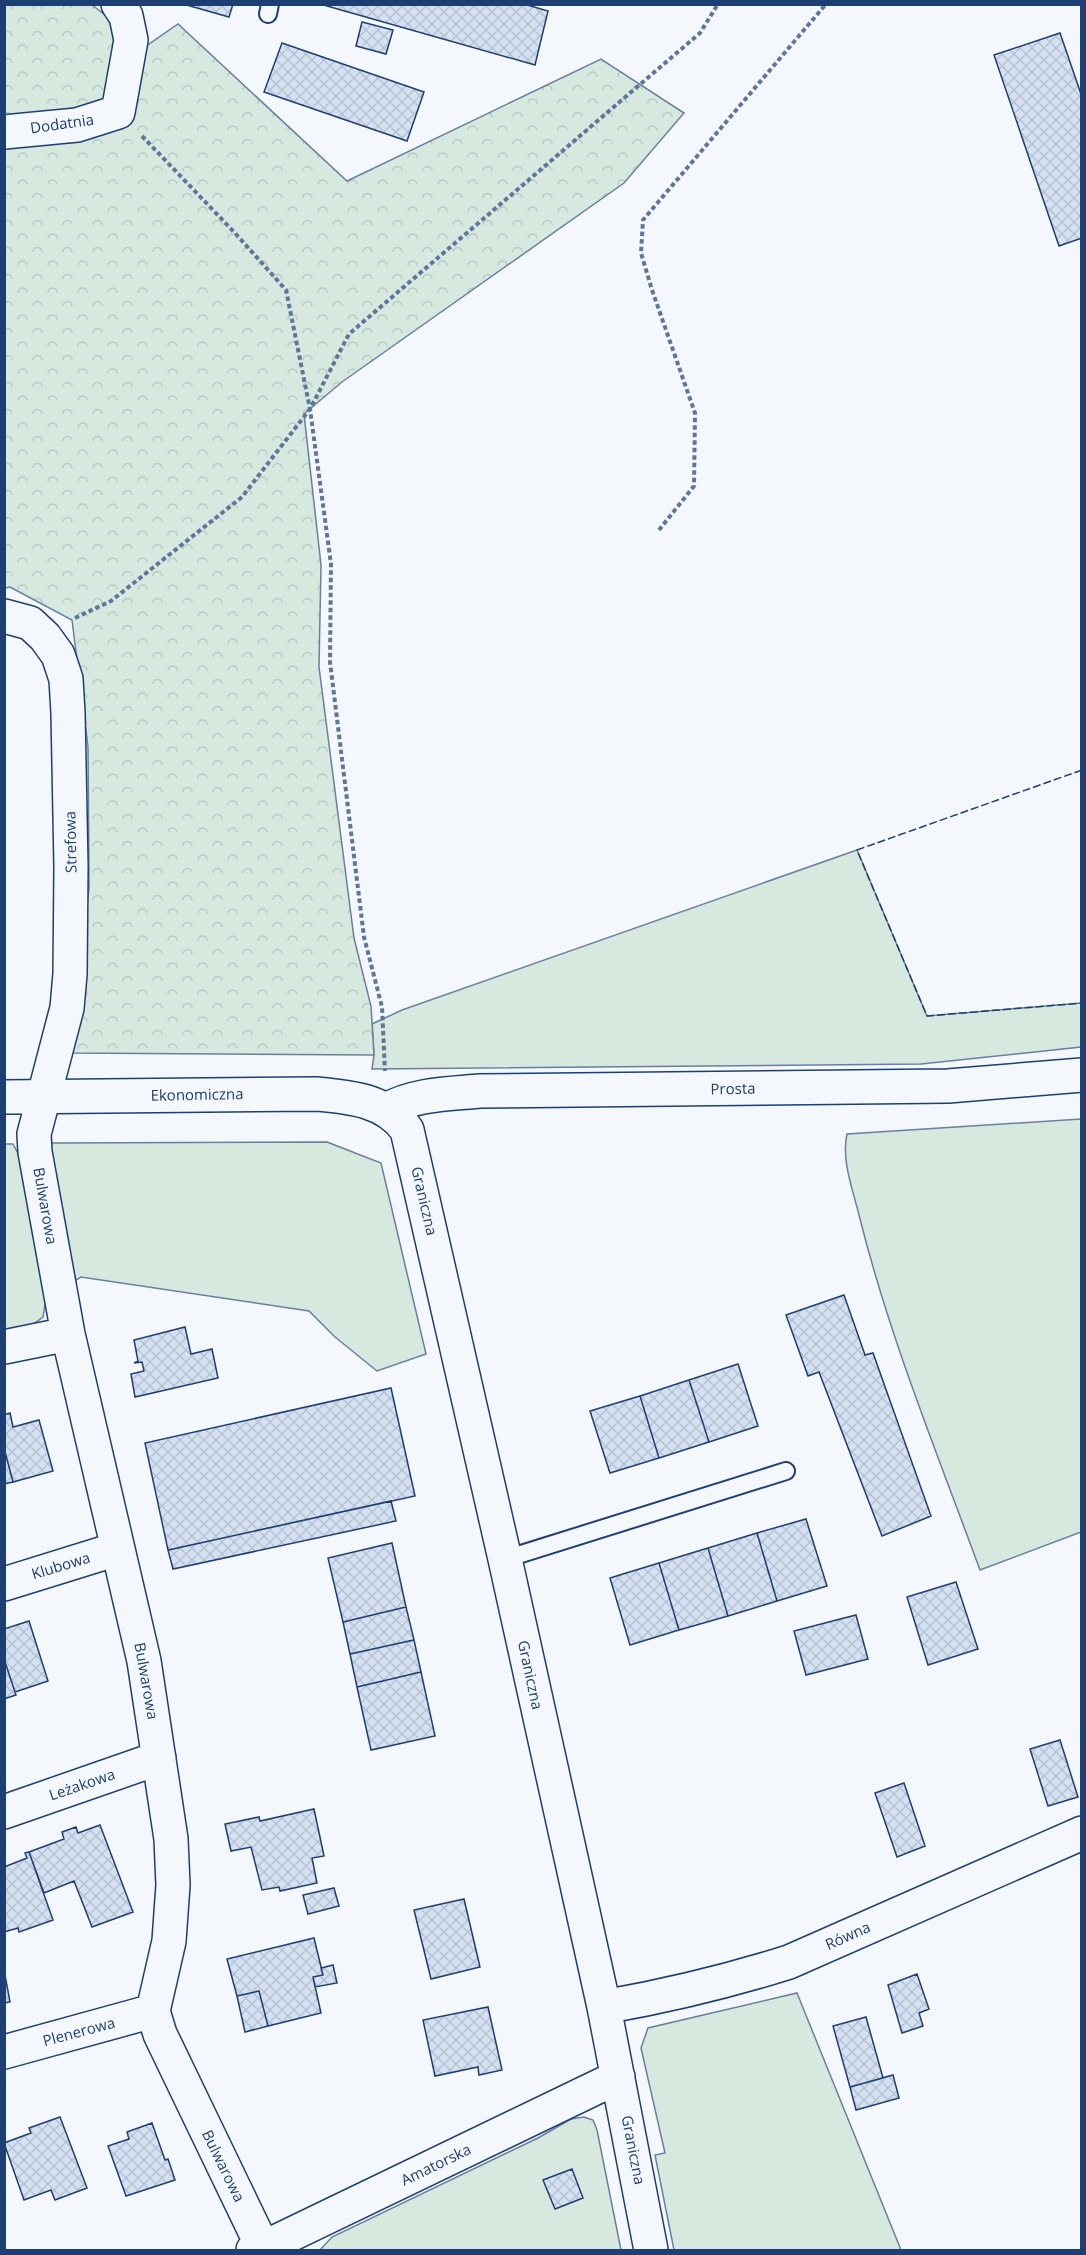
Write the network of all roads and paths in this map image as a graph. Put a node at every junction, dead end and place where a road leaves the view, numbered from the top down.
1 (118, 4) edge
2 (718, 4) edge
3 (826, 4) edge
4 (118, 112) junction
5 (4, 132) edge
6 (310, 409) junction
7 (659, 530) dead end
8 (4, 616) edge
9 (45, 637) junction
10 (1082, 1075) edge
11 (4, 1097) edge
12 (45, 1097) junction
13 (386, 1110) junction
14 (68, 1334) junction
15 (4, 1347) edge
16 (786, 1471) dead end
17 (117, 1549) junction
18 (505, 1559) junction
19 (4, 1584) edge
20 (159, 1758) junction
21 (4, 1812) edge
22 (1082, 1833) edge
23 (604, 2007) junction
24 (153, 2012) junction
25 (4, 2052) edge
26 (618, 2077) junction
27 (260, 2250) edge
28 (651, 2250) edge

1 - 4 street
2 - 6 path
3 - 7 path
4 - 5 street, Dodatnia
4 - 6 path
6 - 9 path
6 - 13 path
8 - 9 street, Strefowa
9 - 12 street, Strefowa
10 - 13 street, Prosta
11 - 12 street, Ekonomiczna
12 - 13 street, Ekonomiczna
12 - 14 street, Bulwarowa
13 - 18 street, Graniczna
14 - 15 street
14 - 17 street, Bulwarowa
16 - 18 lane
17 - 19 street, Klubowa
17 - 20 street, Bulwarowa
18 - 23 street, Graniczna
20 - 21 street, Leżakowa
20 - 24 street, Bulwarowa
22 - 23 street, Równa
23 - 26 street, Graniczna
24 - 25 street, Plenerowa
24 - 27 street, Bulwarowa
26 - 27 street, Amatorska
26 - 28 street, Graniczna

